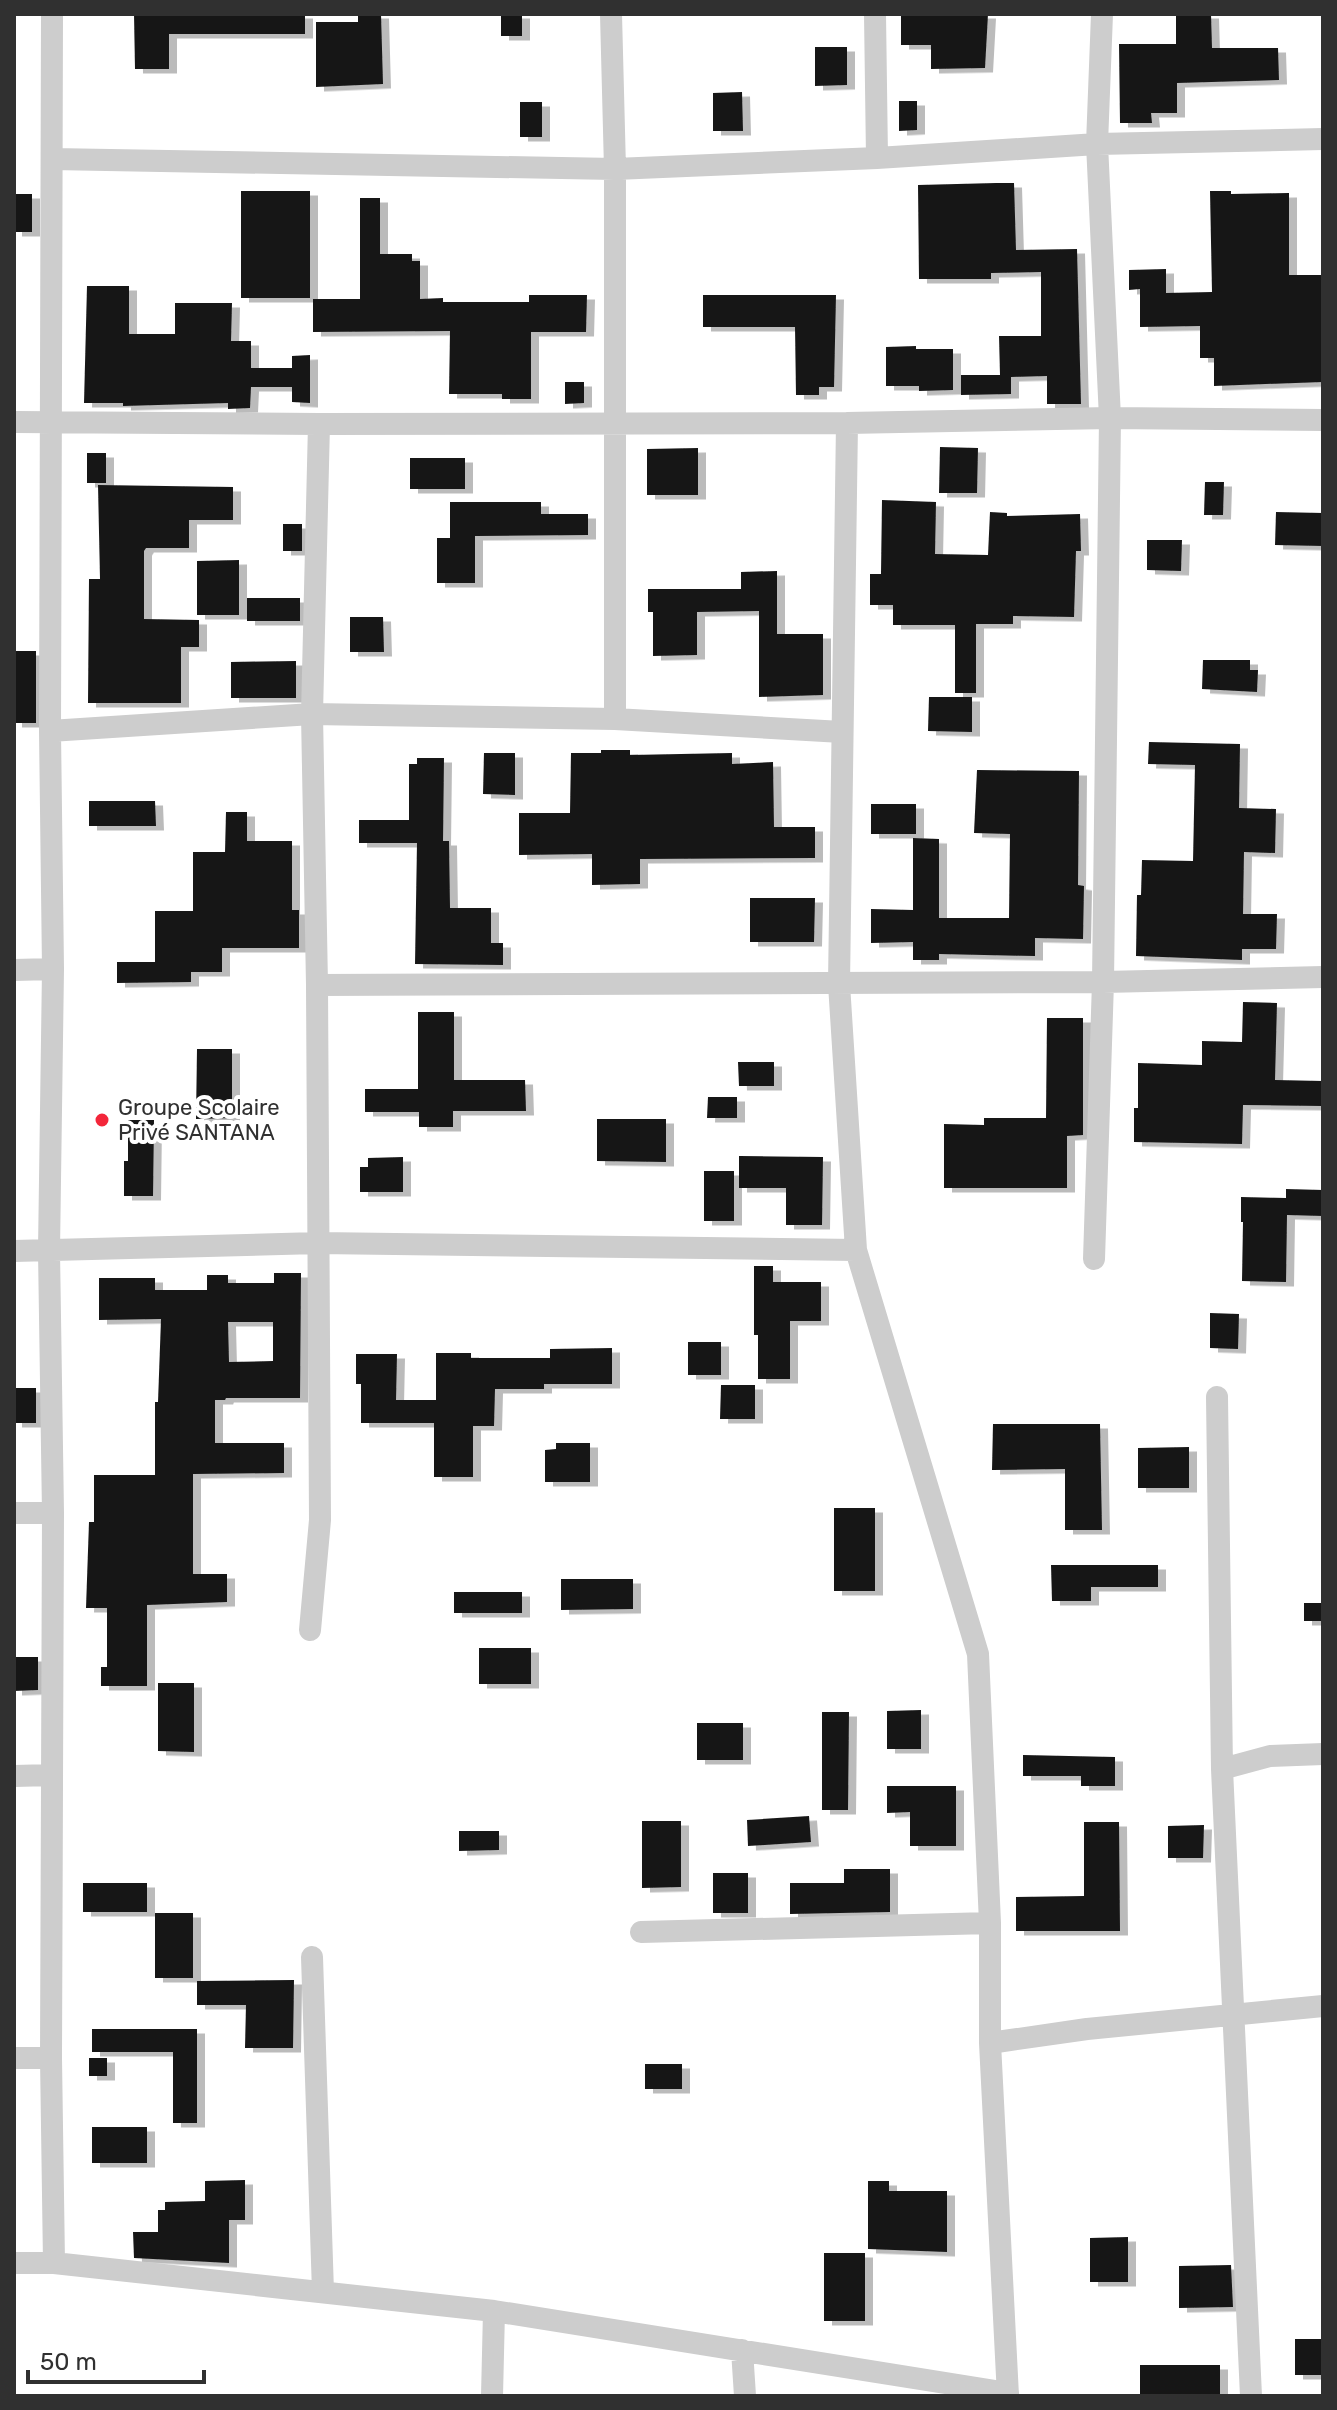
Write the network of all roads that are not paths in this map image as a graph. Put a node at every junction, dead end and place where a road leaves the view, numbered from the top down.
1 (52, 14) edge
2 (611, 14) edge
3 (875, 14) edge
4 (1102, 14) edge
5 (1323, 139) edge
6 (1097, 144) junction
7 (877, 158) junction
8 (52, 159) junction
9 (615, 169) junction
10 (1110, 418) junction
11 (1323, 420) edge
12 (51, 421) junction
13 (14, 422) edge
14 (616, 423) junction
15 (847, 423) junction
16 (319, 424) junction
17 (312, 714) junction
18 (615, 719) junction
19 (50, 731) junction
20 (842, 732) junction
21 (53, 969) junction
22 (14, 970) edge
23 (1323, 977) edge
24 (1103, 982) junction
25 (839, 984) junction
26 (317, 985) junction
27 (318, 1243) junction
28 (856, 1250) junction
29 (14, 1251) edge
30 (49, 1251) junction
31 (1094, 1259) dead end
32 (1217, 1397) dead end
33 (14, 1513) edge
34 (53, 1513) junction
35 (310, 1630) dead end
36 (1323, 1754) edge
37 (1222, 1769) junction
38 (52, 1775) junction
39 (14, 1776) edge
40 (990, 1923) junction
41 (641, 1932) dead end
42 (312, 1957) dead end
43 (1323, 2006) edge
44 (1234, 2013) junction
45 (990, 2043) junction
46 (14, 2058) edge
47 (51, 2058) junction
48 (14, 2263) edge
49 (54, 2263) junction
50 (323, 2292) junction
51 (494, 2311) junction
52 (742, 2350) junction
53 (1008, 2394) edge
54 (492, 2396) edge
55 (745, 2396) edge
56 (1251, 2396) edge

1 - 8 street
2 - 9 street
3 - 7 street
4 - 6 street
5 - 6 street
6 - 7 street
6 - 10 street
7 - 9 street
8 - 9 street
8 - 12 street
9 - 14 street
10 - 11 street
10 - 15 street
10 - 24 street
12 - 13 street
12 - 16 street
12 - 19 street
14 - 15 street
14 - 16 street
14 - 18 street
15 - 20 street
16 - 17 street
17 - 18 street
17 - 19 street
17 - 26 street
18 - 20 street
19 - 21 street
20 - 25 street
21 - 22 street
21 - 30 street
23 - 24 street
24 - 25 street
24 - 31 street
25 - 26 street
25 - 28 street
26 - 27 street
27 - 28 street
27 - 30 street
27 - 35 street
28 - 40 street
29 - 30 street
30 - 34 street
32 - 37 street
33 - 34 street
34 - 38 street
36 - 37 street
37 - 44 street
38 - 39 street
38 - 47 street
40 - 41 street
40 - 45 street
42 - 50 street
43 - 44 street
44 - 45 street
44 - 56 street
45 - 53 street
46 - 47 street
47 - 49 street
48 - 49 street
49 - 50 street
50 - 51 street
51 - 52 street
51 - 54 street
52 - 53 street
52 - 55 street

